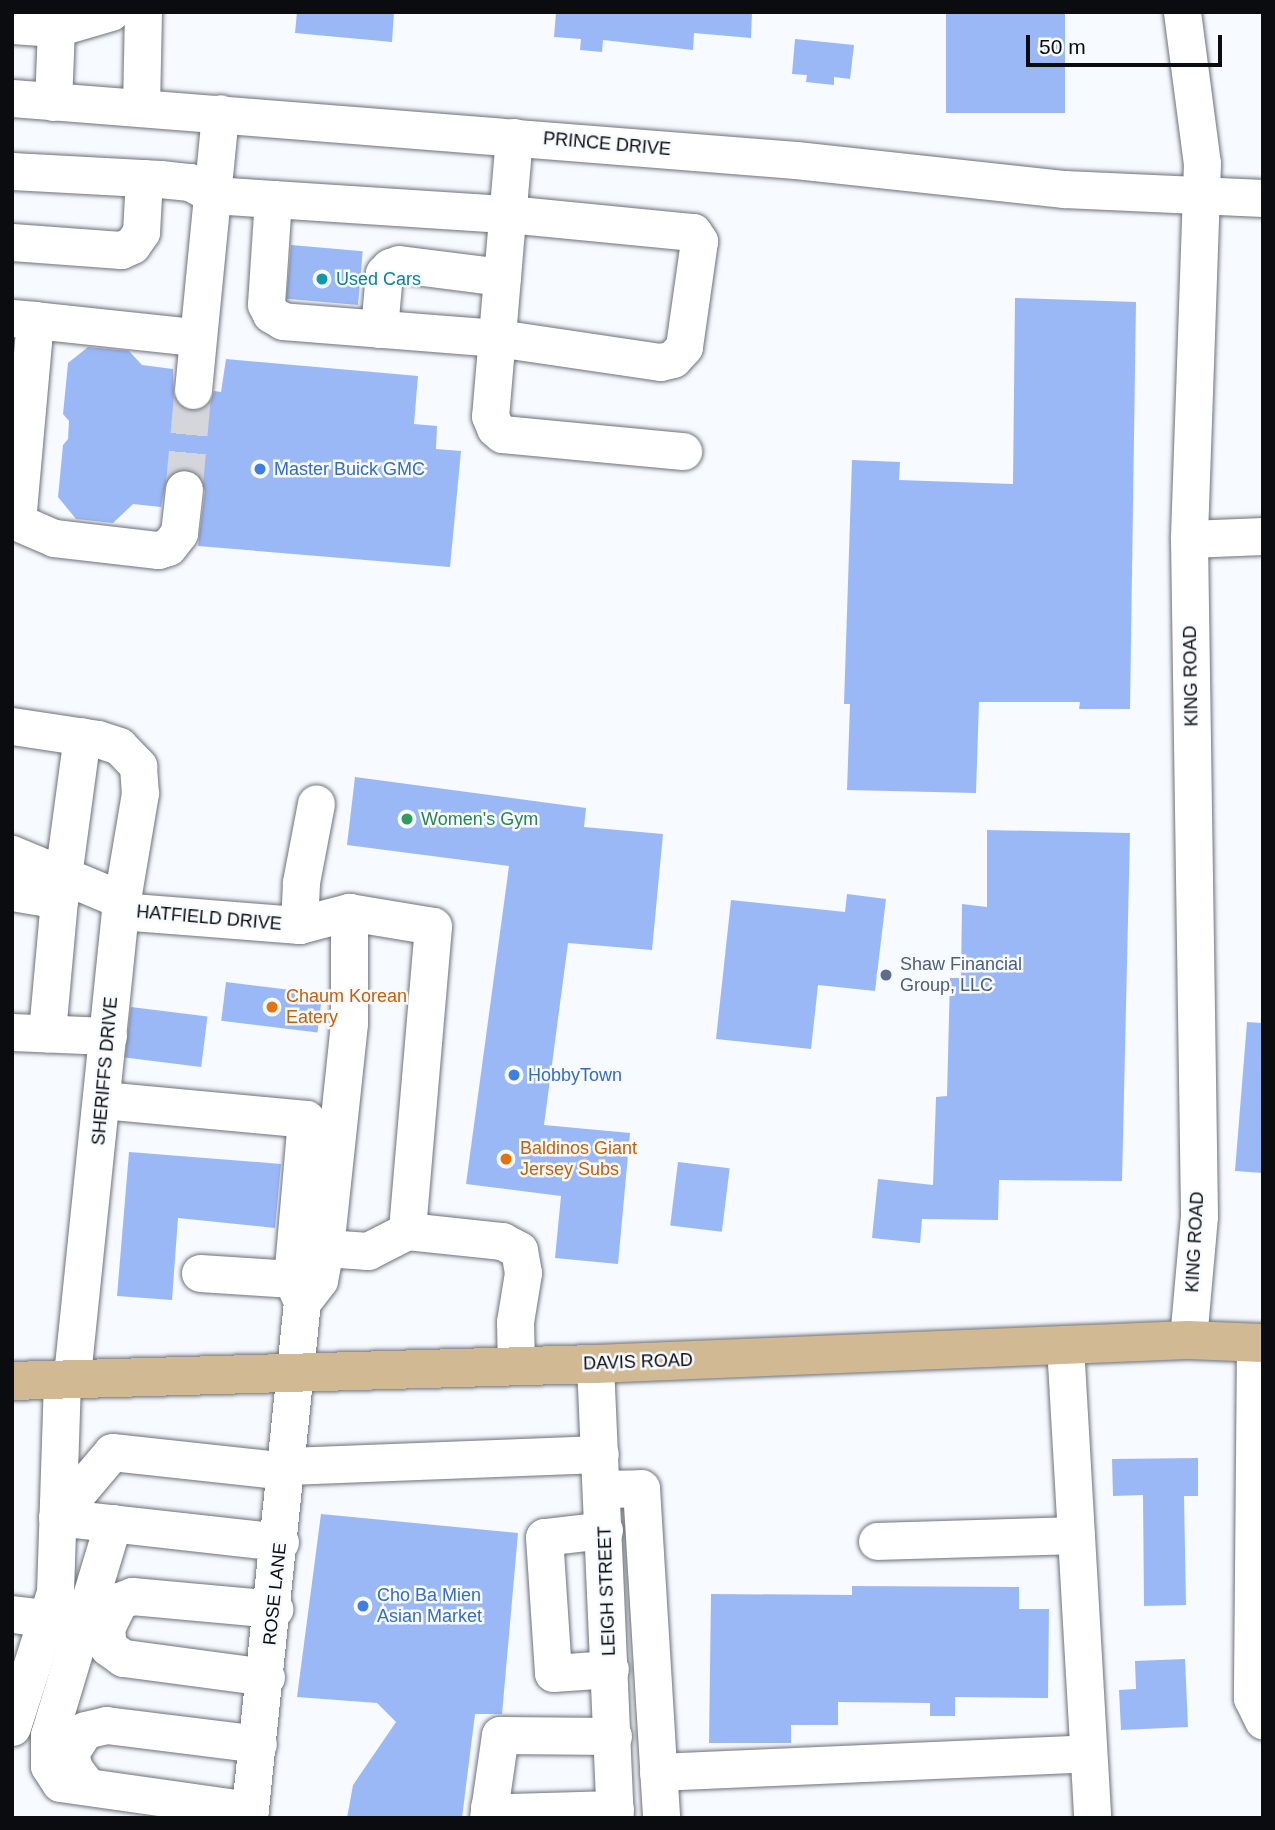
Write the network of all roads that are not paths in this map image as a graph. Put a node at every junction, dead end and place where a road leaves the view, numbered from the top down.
1 (111, 12) edge
2 (143, 12) edge
3 (1182, 12) edge
4 (12, 25) edge
5 (56, 27) junction
6 (12, 98) edge
7 (53, 102) junction
8 (141, 107) junction
9 (220, 113) junction
10 (514, 137) junction
11 (12, 171) edge
12 (144, 178) junction
13 (213, 195) junction
14 (1201, 197) junction
15 (1263, 198) edge
16 (273, 199) junction
17 (508, 214) junction
18 (12, 242) edge
19 (502, 277) junction
20 (24, 319) edge
21 (379, 329) junction
22 (195, 337) junction
23 (497, 338) junction
24 (193, 390) tunnel mouth
25 (683, 451) dead end
26 (184, 488) tunnel mouth
27 (14, 521) edge
28 (1263, 536) edge
29 (1189, 539) junction
30 (12, 726) edge
31 (82, 736) junction
32 (316, 803) dead end
33 (12, 854) edge
34 (63, 876) junction
35 (12, 892) edge
36 (121, 905) junction
37 (349, 912) junction
38 (299, 925) junction
39 (30, 1032) edge
40 (108, 1036) junction
41 (102, 1100) junction
42 (407, 1231) junction
43 (325, 1248) junction
44 (200, 1273) dead end
45 (297, 1291) junction
46 (1188, 1340) junction
47 (1259, 1343) edge
48 (1065, 1345) junction
49 (595, 1364) junction
50 (516, 1366) junction
51 (297, 1370) junction
52 (67, 1376) junction
53 (12, 1381) edge
54 (1258, 1447) edge
55 (600, 1454) junction
56 (287, 1468) junction
57 (602, 1489) junction
58 (57, 1517) junction
59 (113, 1523) junction
60 (604, 1530) junction
61 (1076, 1535) junction
62 (877, 1541) dead end
63 (280, 1542) junction
64 (274, 1609) junction
65 (29, 1616) edge
66 (610, 1669) junction
67 (266, 1678) junction
68 (1263, 1721) edge
69 (12, 1727) edge
70 (613, 1736) junction
71 (258, 1744) junction
72 (1088, 1753) junction
73 (658, 1772) junction
74 (87, 1786) junction
75 (489, 1812) edge
76 (615, 1813) edge
77 (249, 1814) edge
78 (661, 1818) edge
79 (1092, 1818) edge

1 - 5 street
2 - 8 street
3 - 14 street, KING ROAD
4 - 5 street
5 - 7 street
6 - 7 street, PRINCE DRIVE
7 - 8 street, PRINCE DRIVE
8 - 9 street, PRINCE DRIVE
9 - 10 street, PRINCE DRIVE
9 - 13 street
10 - 14 street, PRINCE DRIVE
10 - 17 street
11 - 12 street
12 - 13 street
12 - 18 street
13 - 16 street
13 - 22 street
14 - 15 street, PRINCE DRIVE
14 - 29 street, KING ROAD
16 - 17 street
16 - 21 street
17 - 19 street
17 - 23 street
19 - 21 street
19 - 23 street
20 - 22 street
20 - 27 street
21 - 23 street
22 - 24 street
23 - 25 street
26 - 27 street
28 - 29 street
29 - 46 street, KING ROAD
30 - 31 street
31 - 34 street
31 - 36 street, SHERIFFS DRIVE
32 - 38 street
33 - 34 street, HATFIELD DRIVE
34 - 36 street, HATFIELD DRIVE
35 - 39 street
36 - 38 street, HATFIELD DRIVE
36 - 40 street, SHERIFFS DRIVE
37 - 38 street, HATFIELD DRIVE
37 - 42 street
37 - 43 street
39 - 40 street
40 - 41 street, SHERIFFS DRIVE
41 - 45 street, ROSE LANE
41 - 52 street, SHERIFFS DRIVE
42 - 43 street
42 - 50 street
43 - 45 street
44 - 45 street
45 - 51 street, ROSE LANE
46 - 47 main road, DAVIS ROAD
46 - 48 main road, DAVIS ROAD
47 - 54 street
48 - 49 main road, DAVIS ROAD
48 - 61 street
49 - 50 main road, DAVIS ROAD
49 - 55 street, LEIGH STREET
50 - 51 main road, DAVIS ROAD
51 - 52 main road, DAVIS ROAD
51 - 56 street, ROSE LANE
52 - 53 main road, DAVIS ROAD
52 - 58 street, SHERIFFS DRIVE
54 - 68 street
55 - 56 street
55 - 57 street, LEIGH STREET
56 - 58 street
56 - 63 street, ROSE LANE
57 - 60 street, LEIGH STREET
57 - 73 street
58 - 59 street
58 - 65 street, SHERIFFS DRIVE
59 - 63 street
59 - 74 street
60 - 66 street, LEIGH STREET
60 - 66 street
61 - 62 street
61 - 72 street
63 - 64 street, ROSE LANE
64 - 67 street, ROSE LANE
64 - 67 street
65 - 69 street, SHERIFFS DRIVE
66 - 70 street, LEIGH STREET
67 - 71 street, ROSE LANE
70 - 75 street
70 - 76 street, LEIGH STREET
71 - 74 street
71 - 77 street, ROSE LANE
72 - 73 street
72 - 79 street
73 - 78 street
74 - 77 street
75 - 76 street

